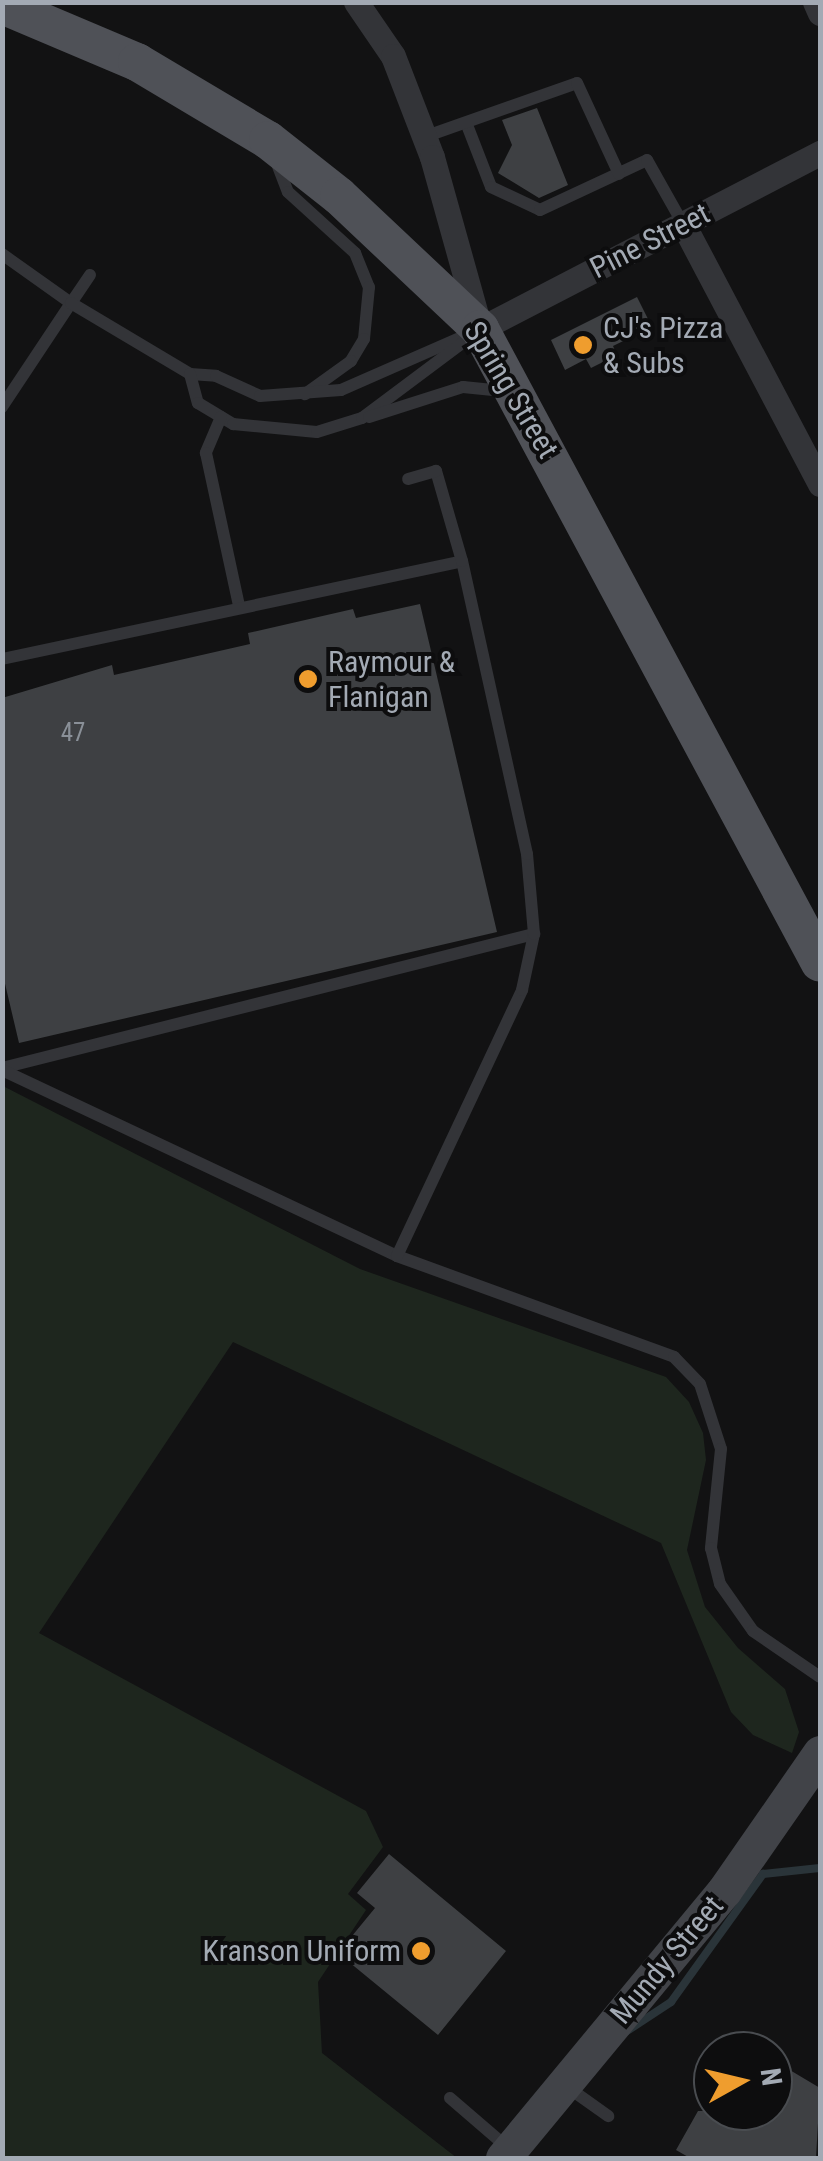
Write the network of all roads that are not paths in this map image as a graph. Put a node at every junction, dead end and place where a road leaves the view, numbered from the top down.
1 (356, 2) edge
2 (815, 2) edge
3 (2, 5) edge
4 (820, 12) edge
5 (467, 125) junction
6 (424, 137) junction
7 (268, 140) junction
8 (820, 153) edge
9 (619, 174) junction
10 (683, 224) junction
11 (2, 254) edge
12 (90, 275) dead end
13 (72, 302) junction
14 (480, 329) junction
15 (190, 374) junction
16 (301, 396) junction
17 (522, 400) junction
18 (2, 408) edge
19 (221, 417) junction
20 (362, 418) junction
21 (408, 480) dead end
22 (820, 484) edge
23 (462, 561) junction
24 (238, 606) junction
25 (2, 659) edge
26 (534, 934) junction
27 (820, 963) edge
28 (2, 1069) edge
29 (397, 1256) junction
30 (820, 1677) edge
31 (820, 1753) edge
32 (564, 2084) junction
33 (450, 2098) dead end
34 (608, 2116) dead end
35 (506, 2154) edge

1 - 6 street
2 - 4 street
3 - 7 main road, Spring Street
5 - 6 lane
5 - 9 lane
5 - 9 lane
6 - 14 street
7 - 14 main road, Spring Street
7 - 16 lane
8 - 10 street, Pine Street
9 - 10 lane
10 - 14 street, Pine Street
10 - 22 street
11 - 13 lane
12 - 13 lane
13 - 15 lane
13 - 18 lane
14 - 16 lane
14 - 17 main road, Spring Street
14 - 20 lane
15 - 16 lane
15 - 19 lane
17 - 20 lane
17 - 27 main road, Spring Street
19 - 20 lane
19 - 24 lane
21 - 23 lane
23 - 24 lane
23 - 26 lane
24 - 25 lane
26 - 28 lane
26 - 29 lane
28 - 29 lane
29 - 30 lane
31 - 32 main road, Mundy Street
32 - 34 lane
32 - 35 main road, Mundy Street
33 - 35 lane

